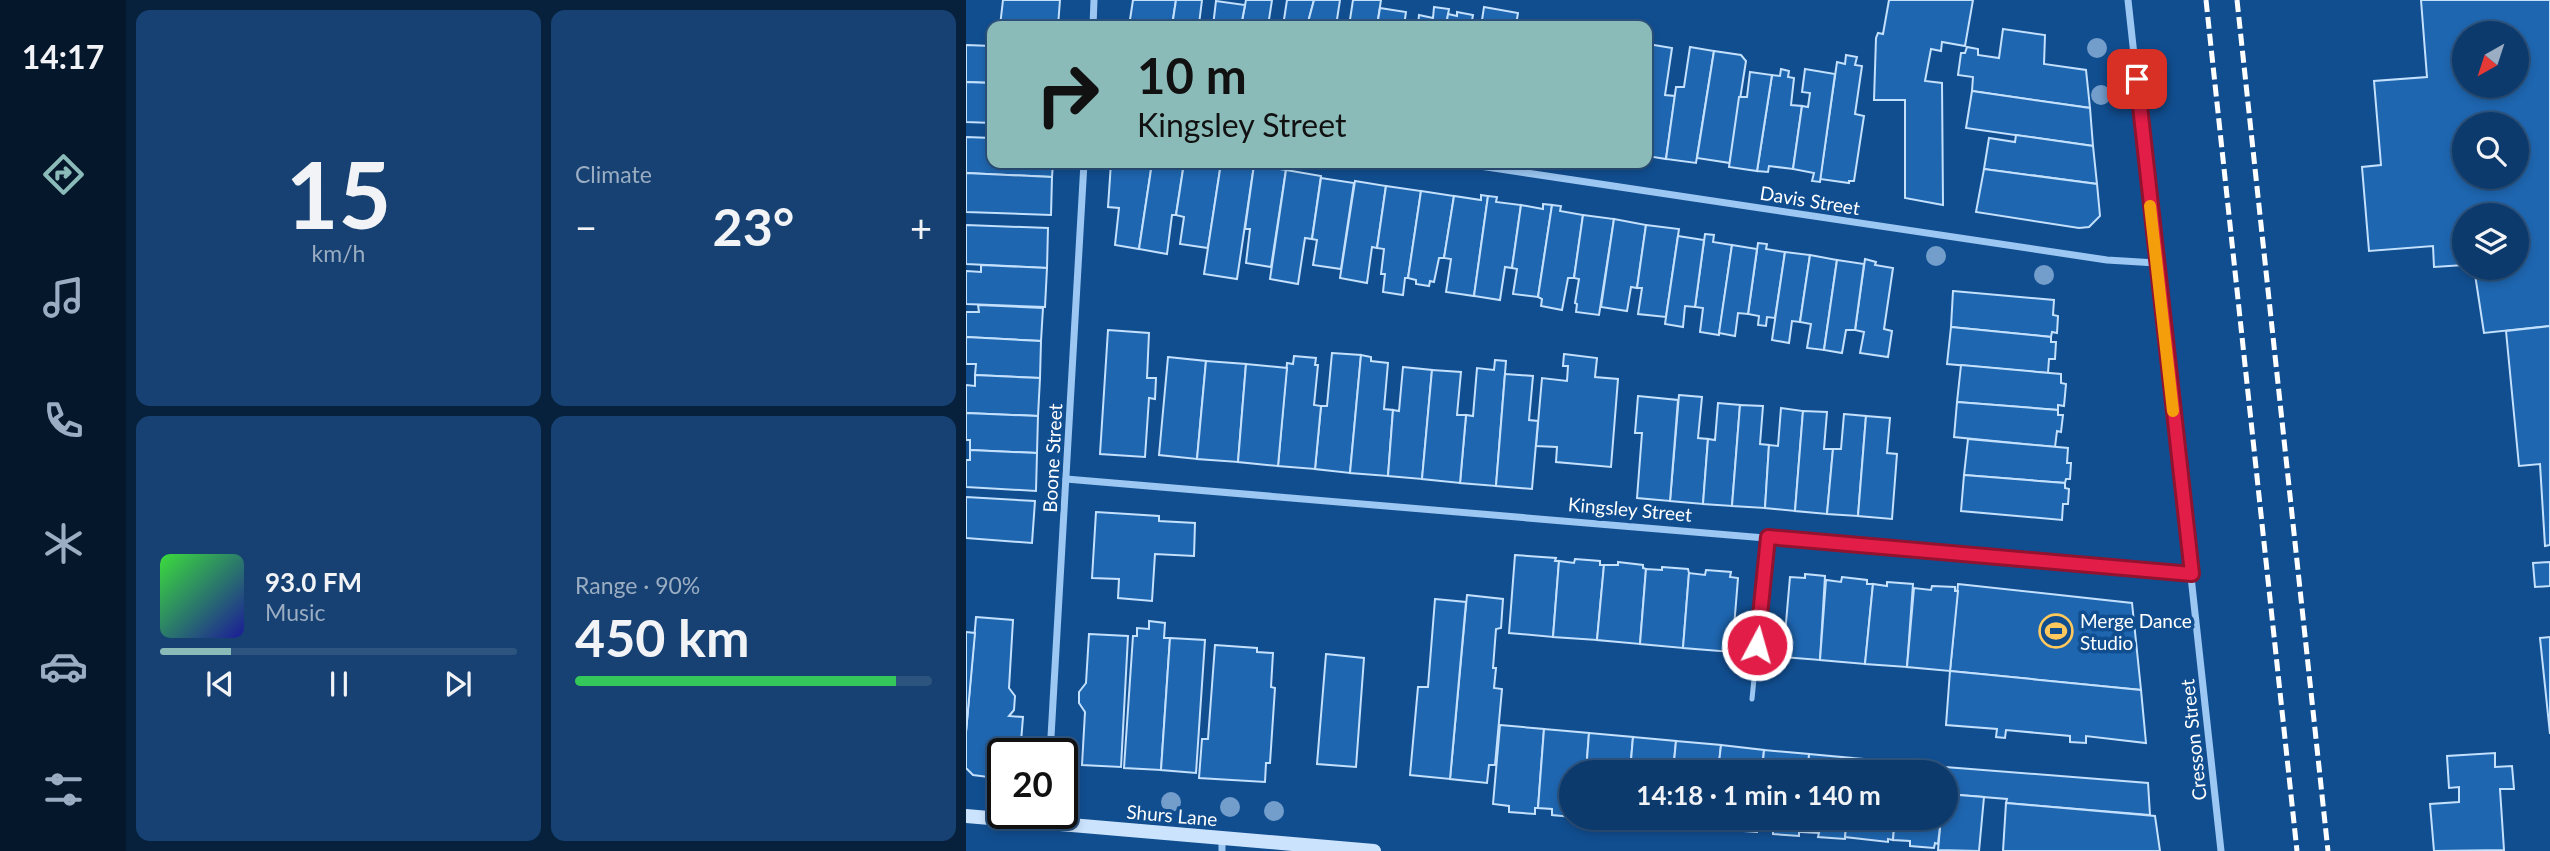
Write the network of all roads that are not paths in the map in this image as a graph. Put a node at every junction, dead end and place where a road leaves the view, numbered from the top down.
1 (1094, 0) edge
2 (2128, 0) edge
3 (1093, 21) edge
4 (1084, 168) edge
5 (1493, 168) edge
6 (2156, 263) junction
7 (1066, 479) junction
8 (1768, 537) junction
9 (2192, 574) junction
10 (1752, 699) dead end
11 (1051, 738) edge
12 (966, 816) edge
13 (987, 817) edge
14 (1078, 823) edge
15 (1222, 845) edge
16 (1374, 851) edge
17 (2221, 851) edge

1 - 3 street
2 - 6 street, Cresson Street
4 - 7 street, Boone Street
5 - 6 street, Davis Street
6 - 9 street, Cresson Street
7 - 8 street, Kingsley Street
7 - 11 street, Boone Street
8 - 9 street, Kingsley Street
8 - 10 lane
9 - 17 street, Cresson Street
12 - 13 street, Shurs Lane
14 - 15 street, Shurs Lane
15 - 16 street, Shurs Lane

